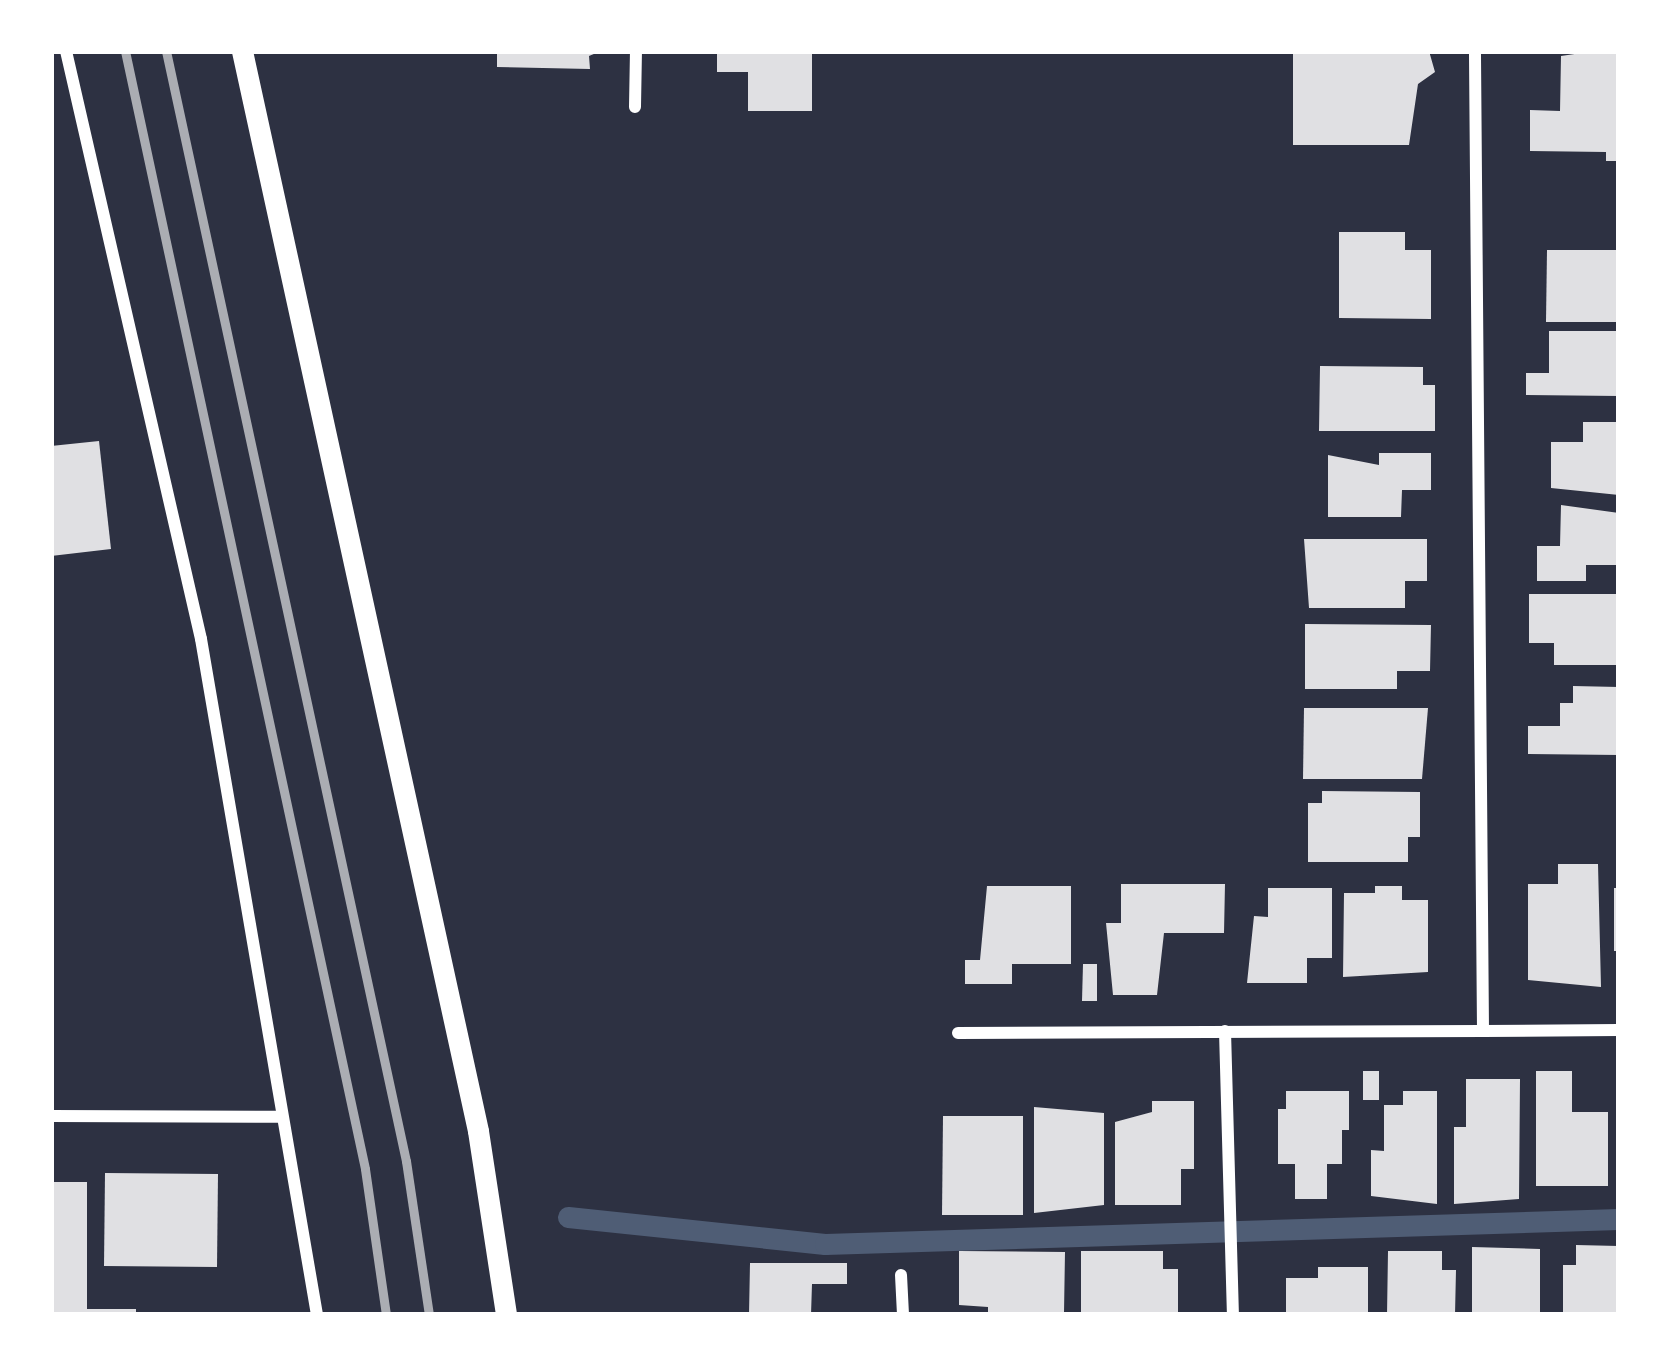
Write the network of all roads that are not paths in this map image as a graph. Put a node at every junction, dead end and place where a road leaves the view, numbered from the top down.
1 (66, 51) edge
2 (242, 51) edge
3 (636, 51) edge
4 (1475, 51) edge
5 (634, 107) dead end
6 (1619, 1030) edge
7 (1225, 1031) junction
8 (1484, 1031) junction
9 (958, 1033) dead end
10 (51, 1116) edge
11 (282, 1117) junction
12 (901, 1275) dead end
13 (317, 1315) edge
14 (506, 1315) edge
15 (903, 1315) edge
16 (1233, 1315) edge

1 - 11 street
2 - 14 street
3 - 5 street
4 - 8 street
6 - 8 street
7 - 8 street
7 - 9 street
7 - 16 street
10 - 11 street
11 - 13 street
12 - 15 street

